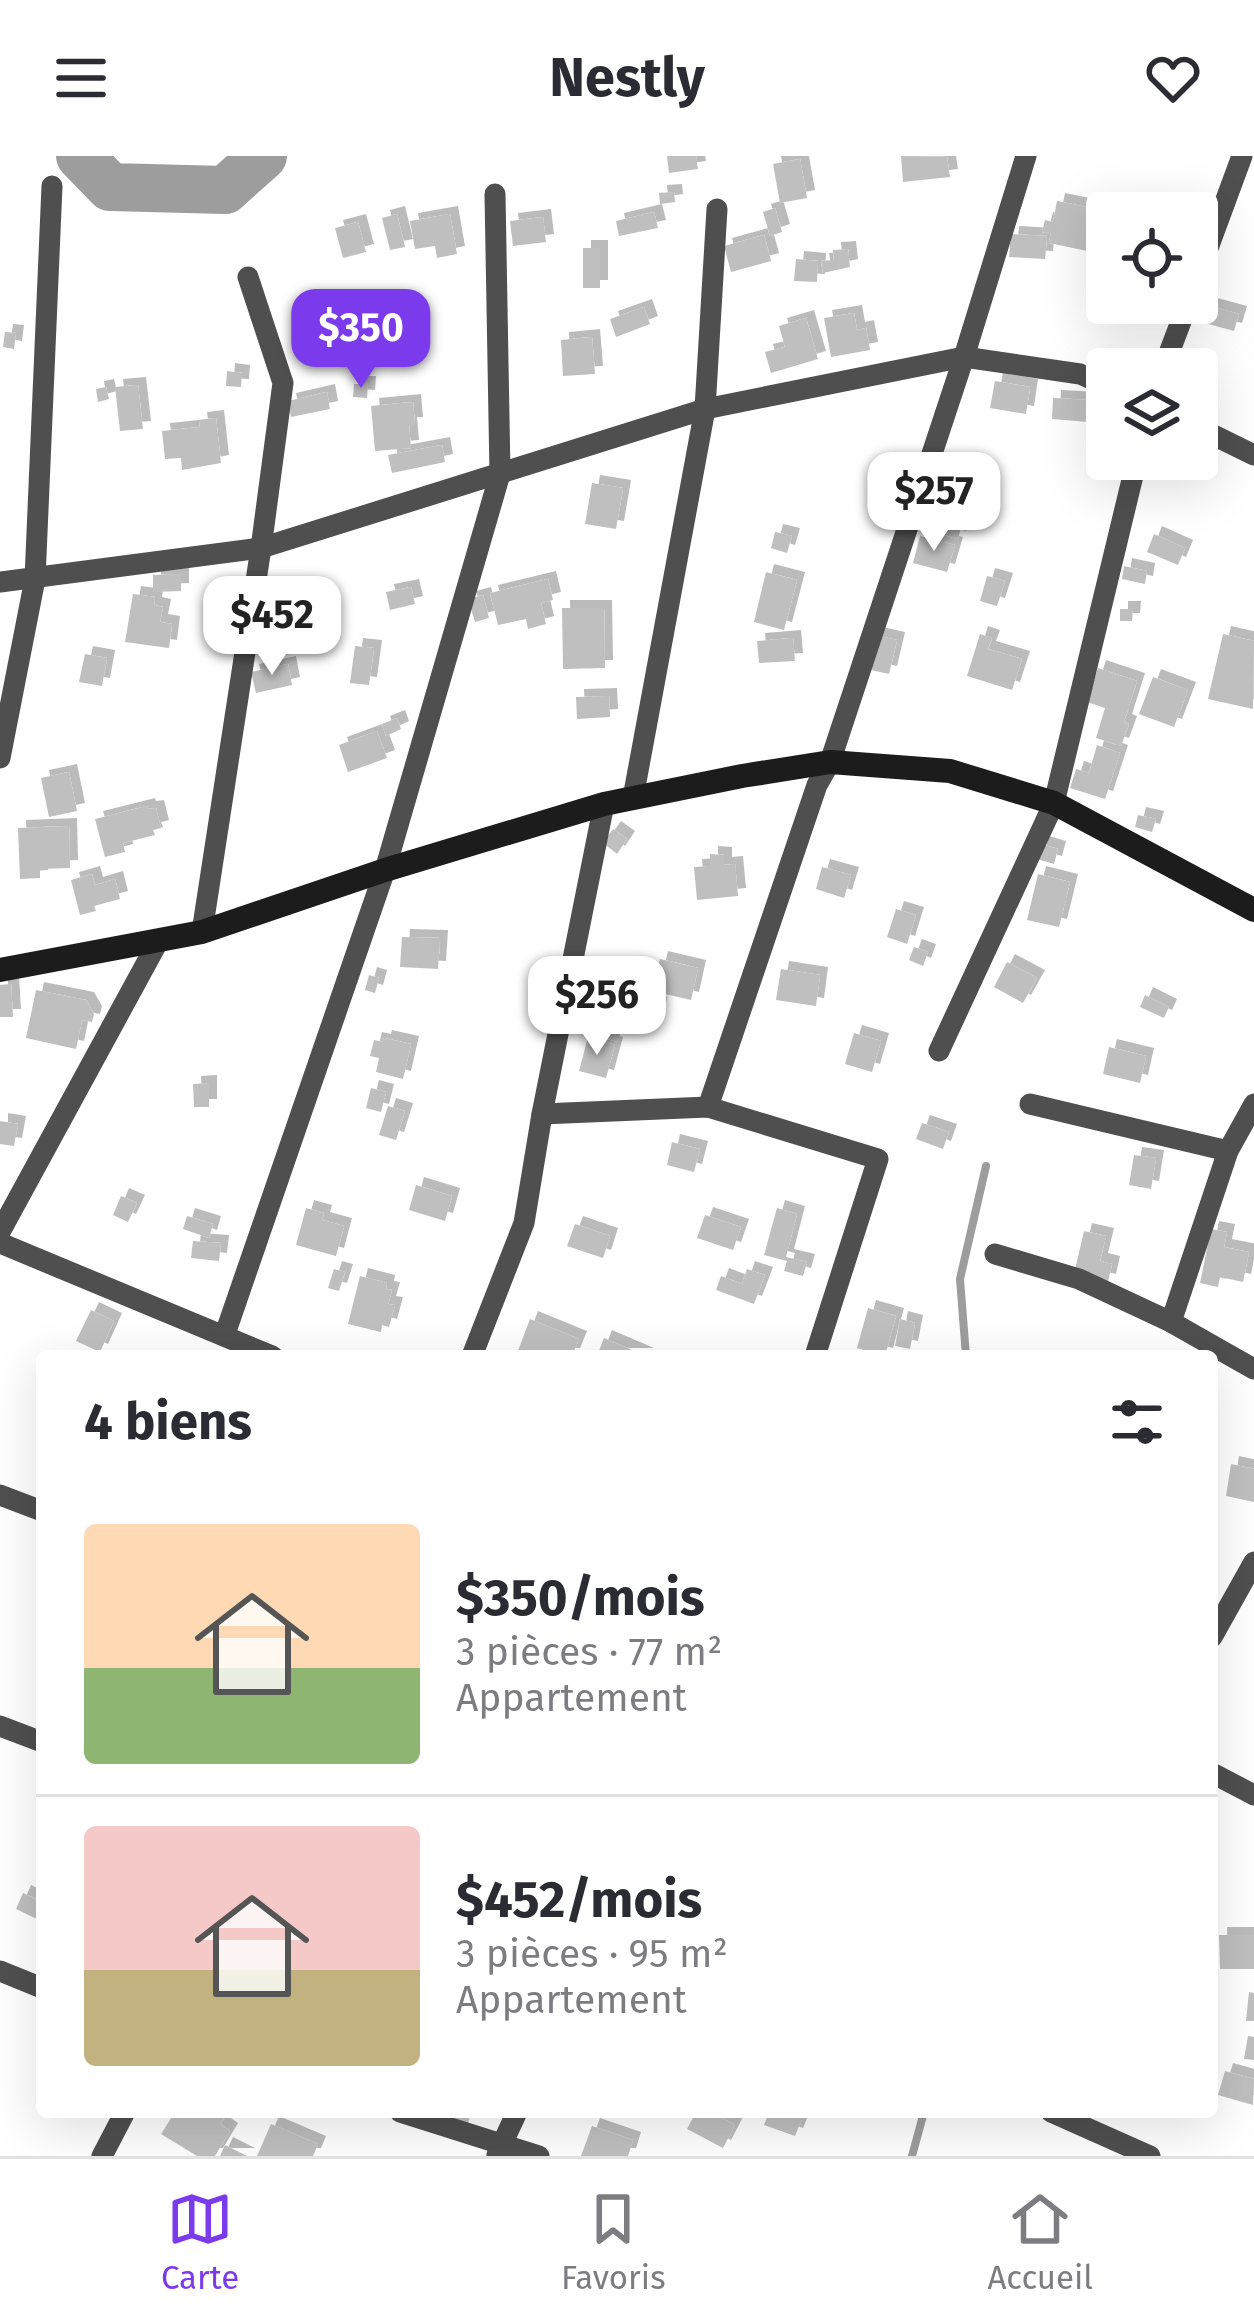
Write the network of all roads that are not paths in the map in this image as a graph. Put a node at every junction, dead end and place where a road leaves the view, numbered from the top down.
1 (1025, 156) edge
2 (1242, 156) edge
3 (52, 186) dead end
4 (495, 194) dead end
5 (717, 208) dead end
6 (1218, 221) edge
7 (248, 277) dead end
8 (964, 358) junction
9 (1086, 377) edge
10 (705, 410) junction
11 (1218, 437) edge
12 (1254, 455) edge
13 (500, 473) junction
14 (1132, 480) edge
15 (261, 548) junction
16 (35, 579) junction
17 (0, 582) edge
18 (0, 758) edge
19 (830, 761) junction
20 (633, 798) junction
21 (1054, 803) junction
22 (604, 804) junction
23 (386, 870) junction
24 (1252, 901) edge
25 (202, 932) junction
26 (159, 940) junction
27 (0, 970) edge
28 (939, 1051) dead end
29 (1030, 1104) dead end
30 (1254, 1104) edge
31 (708, 1107) junction
32 (542, 1114) junction
33 (1228, 1151) junction
34 (0, 1232) edge
35 (0, 1243) edge
36 (995, 1253) dead end
37 (1171, 1322) junction
38 (225, 1334) junction
39 (259, 1350) edge
40 (474, 1350) edge
41 (817, 1350) edge
42 (1254, 1369) edge
43 (0, 1496) edge
44 (36, 1508) edge
45 (1254, 1562) edge
46 (1218, 1626) edge
47 (0, 1726) edge
48 (36, 1740) edge
49 (1218, 1776) edge
50 (1254, 1795) edge
51 (0, 1971) edge
52 (36, 1986) edge
53 (122, 2118) edge
54 (416, 2118) edge
55 (514, 2118) edge
56 (1064, 2118) edge
57 (500, 2150) edge
58 (102, 2156) edge
59 (539, 2156) edge
60 (1150, 2156) edge

1 - 8 street
2 - 6 street
3 - 16 street
4 - 13 street
5 - 10 street
7 - 15 street
8 - 9 street
8 - 10 street
8 - 19 street
10 - 13 street
10 - 20 street
11 - 12 street
13 - 15 street
13 - 23 street
14 - 21 street
15 - 16 street
15 - 25 street
16 - 17 street
16 - 18 street
19 - 20 street
19 - 21 street
19 - 31 street
20 - 22 street
21 - 24 street
21 - 28 street
22 - 23 street
22 - 32 street
23 - 25 street
23 - 38 street
25 - 26 street
26 - 27 street
26 - 34 street
29 - 33 street
30 - 33 street
31 - 32 street
31 - 41 street
32 - 40 street
33 - 37 street
35 - 38 street
36 - 37 street
37 - 42 street
38 - 39 street
43 - 44 street
45 - 46 street
47 - 48 street
49 - 50 street
51 - 52 street
53 - 58 street
54 - 57 street
55 - 57 street
56 - 60 street
57 - 59 street

